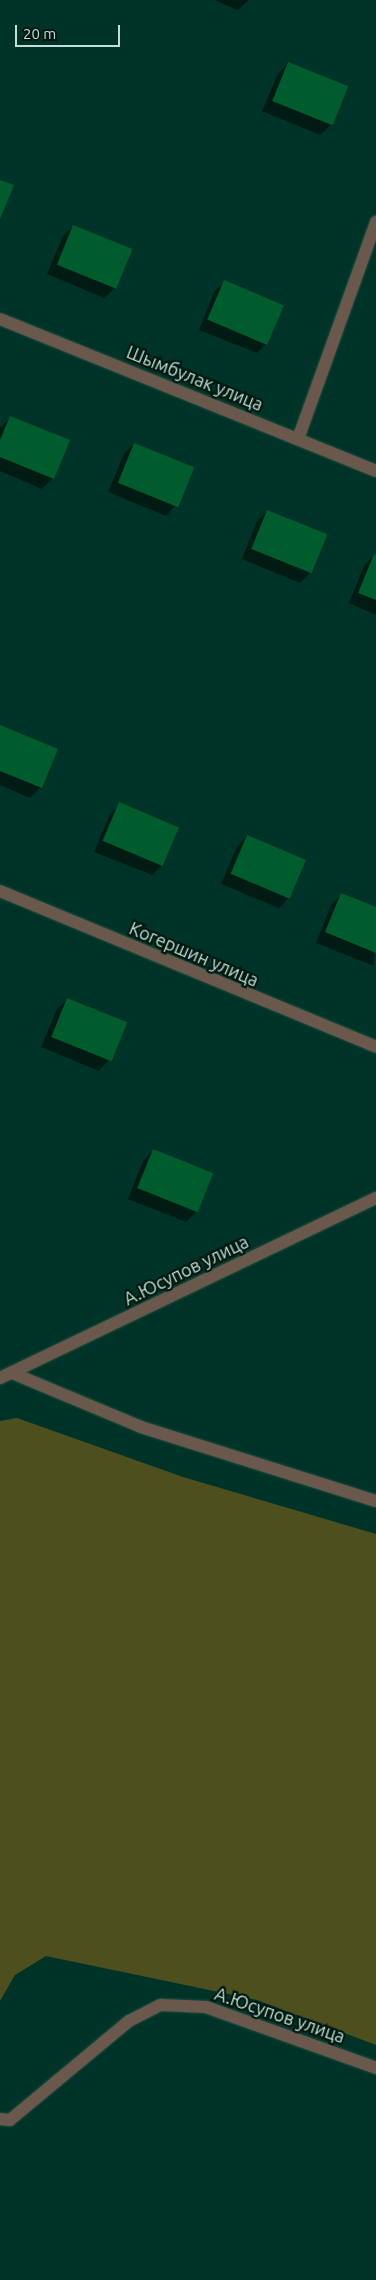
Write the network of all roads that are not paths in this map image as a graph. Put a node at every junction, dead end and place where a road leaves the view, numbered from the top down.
1 (376, 222) edge
2 (0, 319) edge
3 (298, 439) junction
4 (376, 471) edge
5 (0, 891) edge
6 (376, 1047) edge
7 (376, 1198) edge
8 (6, 1375) edge
9 (376, 1501) edge
10 (376, 2068) edge
11 (0, 2119) edge

1 - 3 street
2 - 3 street, Шымбулак улица
3 - 4 street, Шымбулак улица
5 - 6 street, Когершин улица
7 - 8 street, А.Юсупов улица
8 - 9 street, А.Юсупов улица
10 - 11 street, А.Юсупов улица

